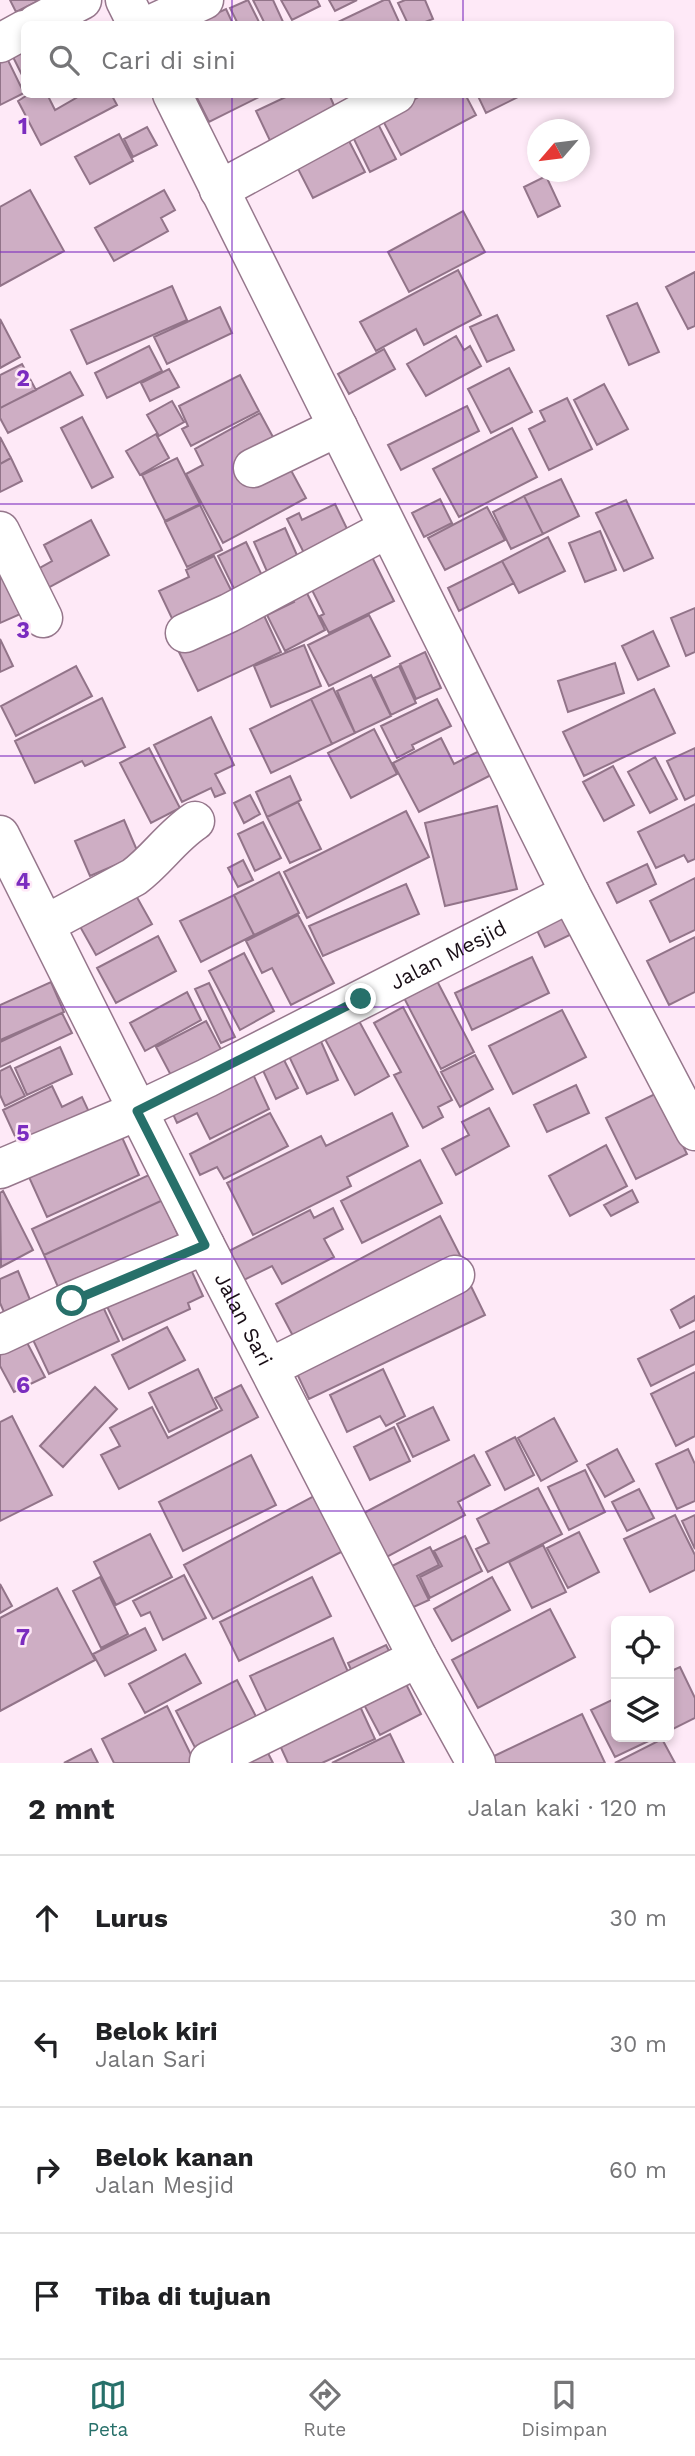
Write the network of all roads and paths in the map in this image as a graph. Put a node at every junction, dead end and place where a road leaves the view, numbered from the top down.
1 (82, 0) edge
2 (125, 0) edge
3 (204, 0) edge
4 (42, 21) edge
5 (136, 21) edge
6 (158, 21) edge
7 (21, 32) edge
8 (0, 43) edge
9 (174, 98) edge
10 (389, 98) edge
11 (219, 190) junction
12 (338, 427) junction
13 (253, 468) dead end
14 (387, 529) junction
15 (0, 531) edge
16 (43, 618) dead end
17 (185, 633) dead end
18 (195, 821) dead end
19 (0, 835) edge
20 (570, 893) junction
21 (46, 924) junction
22 (137, 1111) junction
23 (691, 1113) edge
24 (0, 1169) edge
25 (205, 1245) junction
26 (454, 1275) dead end
27 (0, 1335) edge
28 (270, 1368) junction
29 (418, 1658) junction
30 (209, 1761) edge
31 (470, 1761) edge

1 - 4 street
2 - 5 street
3 - 6 street
7 - 8 street
9 - 11 street
10 - 11 street
11 - 12 street
12 - 13 street
12 - 14 street
14 - 17 street
14 - 20 street
15 - 16 street
18 - 21 street
19 - 21 street, Jalan Sari
20 - 22 street, Jalan Mesjid
20 - 23 street
21 - 22 street, Jalan Sari
22 - 24 street, Jalan Mesjid
22 - 25 street, Jalan Sari
25 - 27 street
25 - 28 street, Jalan Sari
26 - 28 street
28 - 29 street, Jalan Sari
29 - 30 street
29 - 31 street, Jalan Sari

